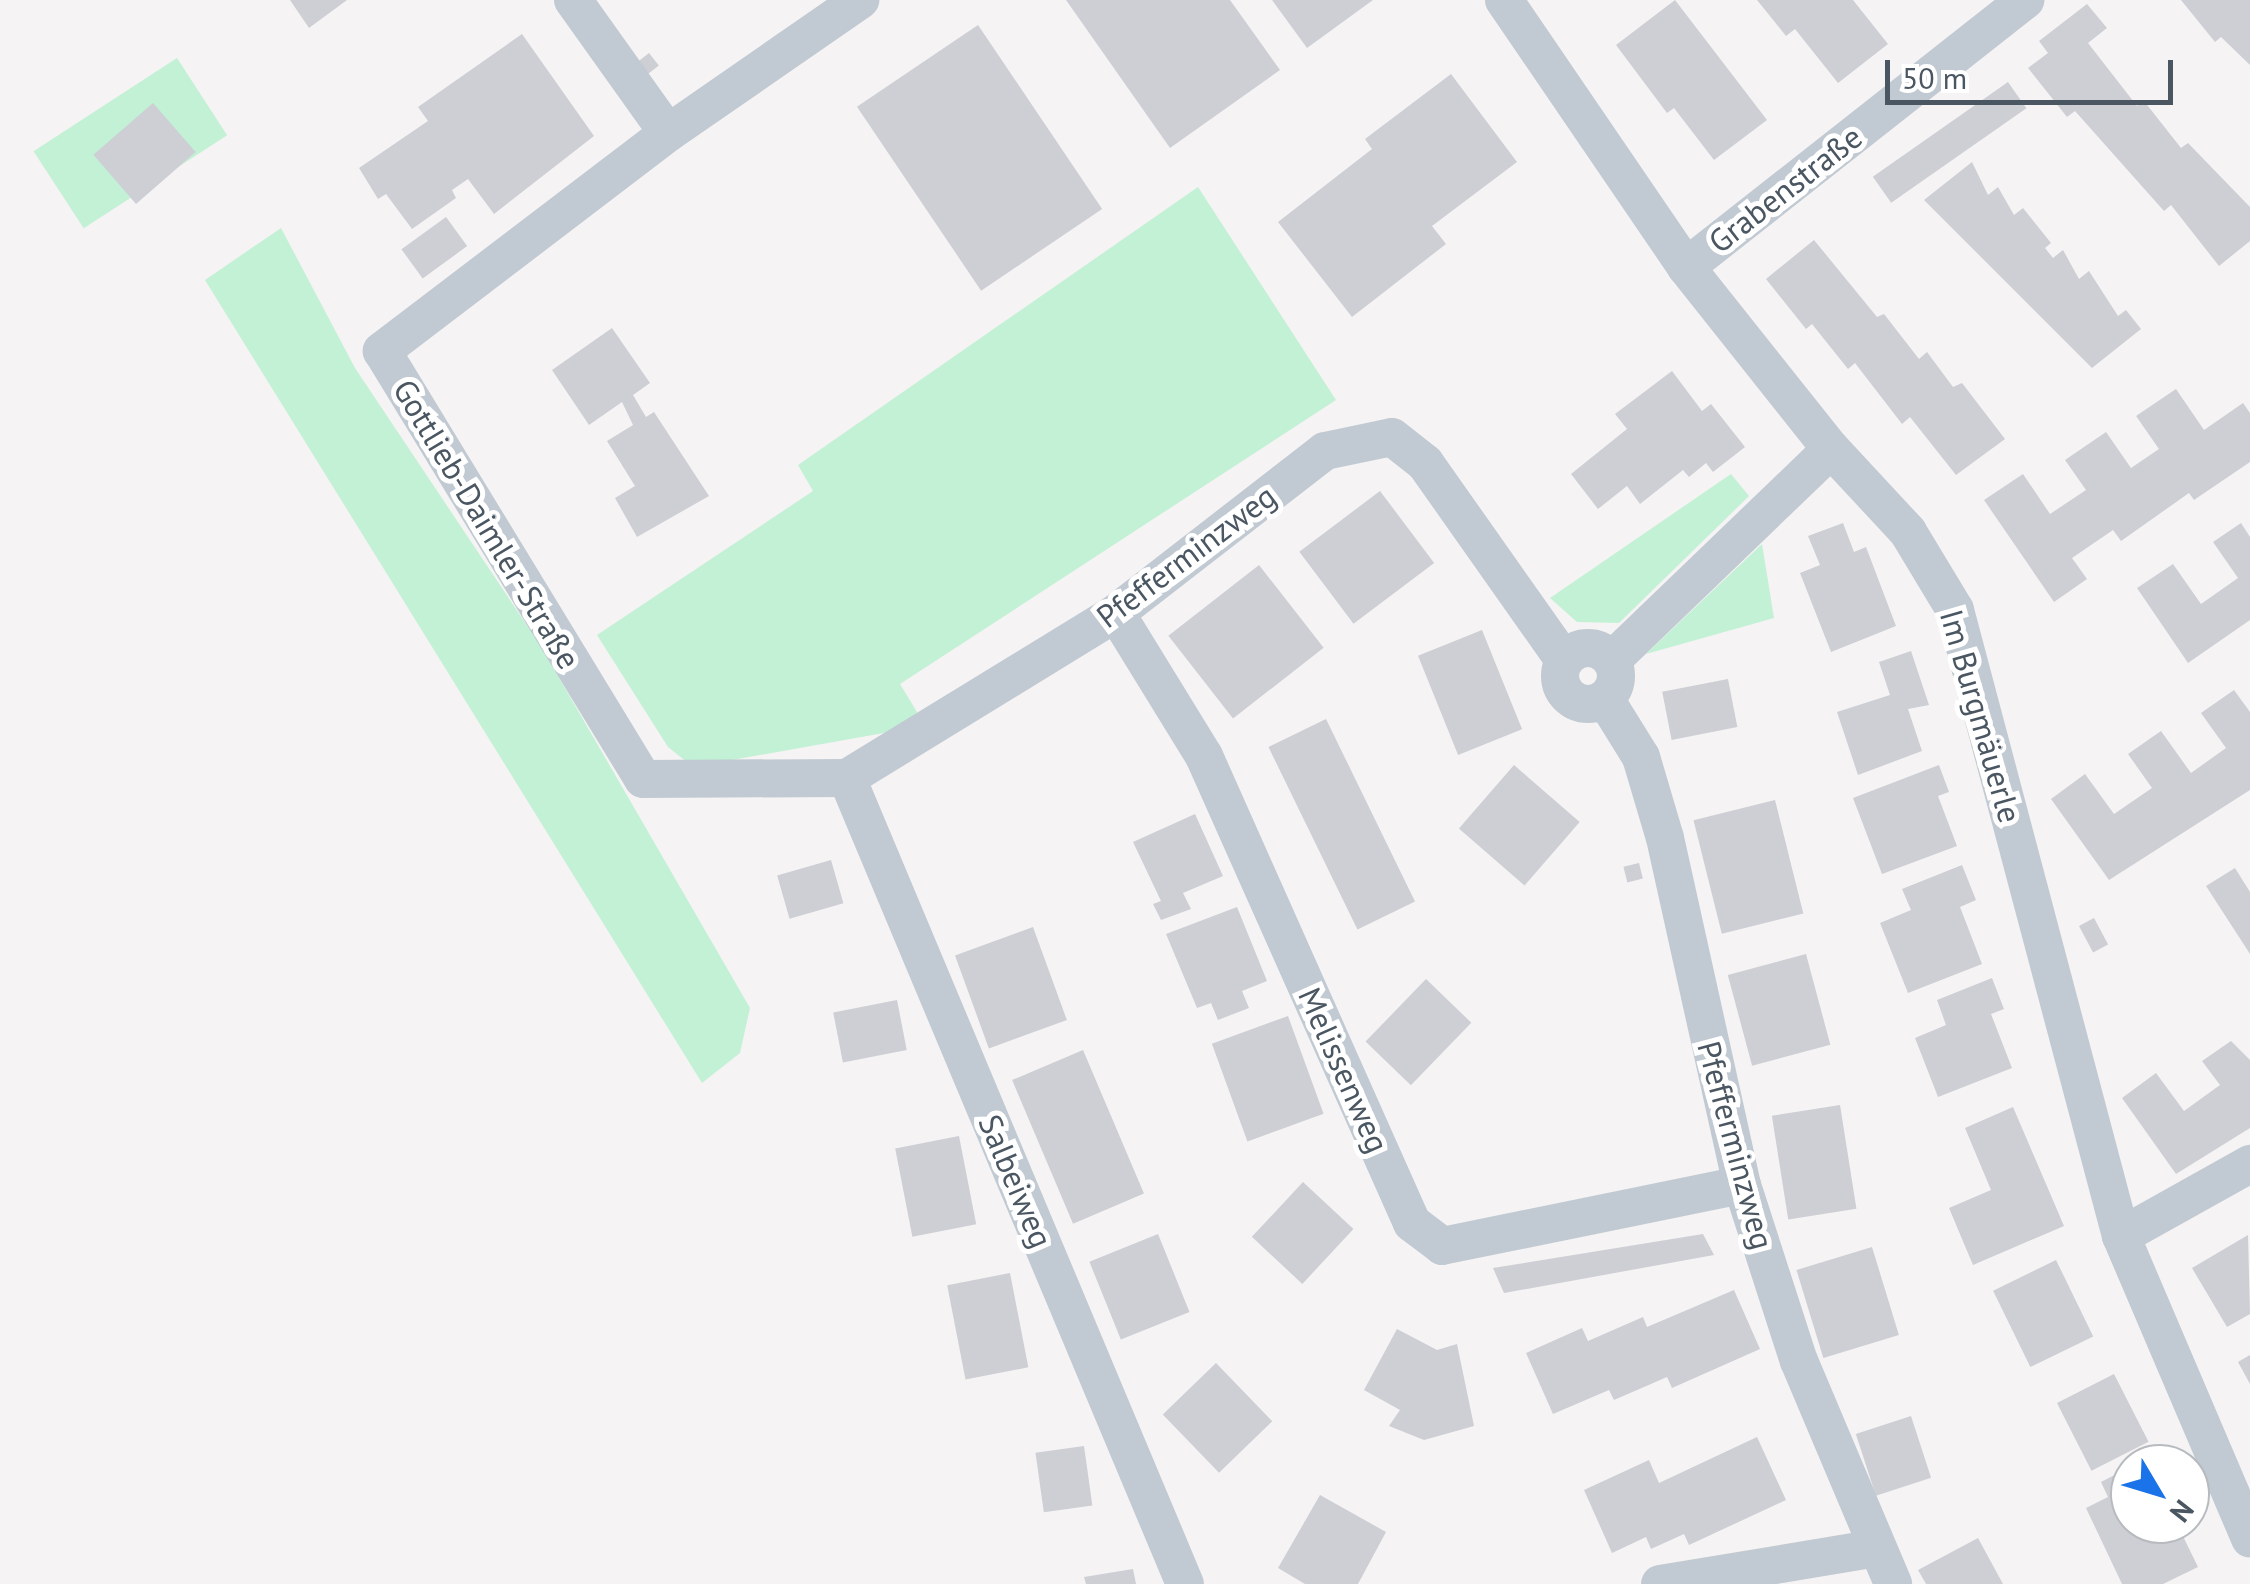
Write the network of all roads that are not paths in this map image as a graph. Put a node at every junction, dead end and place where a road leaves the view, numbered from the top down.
1 (572, 0) edge
2 (860, 0) edge
3 (1504, 0) edge
4 (2025, 0) edge
5 (668, 133) junction
6 (1686, 267) junction
7 (1832, 450) junction
8 (1116, 613) junction
9 (1564, 660) junction
10 (1612, 660) junction
11 (1605, 700) junction
12 (847, 778) junction
13 (2250, 1164) edge
14 (1742, 1185) junction
15 (2121, 1236) junction
16 (2250, 1539) edge
17 (1877, 1548) junction
18 (1185, 1584) edge
19 (1660, 1584) edge
20 (1893, 1584) edge

1 - 5 street
2 - 5 street, Gottlieb-Daimler-Straße
3 - 6 street, Im Burgmäuerle
4 - 6 street, Grabenstraße
5 - 12 street, Gottlieb-Daimler-Straße
6 - 7 street, Im Burgmäuerle
7 - 10 street
7 - 15 street, Im Burgmäuerle
8 - 9 street, Pfefferminzweg
8 - 12 street, Pfefferminzweg
8 - 14 street, Melissenweg
9 - 10 street
9 - 11 street
10 - 11 street
11 - 14 street, Pfefferminzweg
12 - 18 street, Salbeiweg
13 - 15 street
14 - 17 street, Pfefferminzweg
15 - 16 street, Im Burgmäuerle
17 - 19 street
17 - 20 street, Pfefferminzweg

